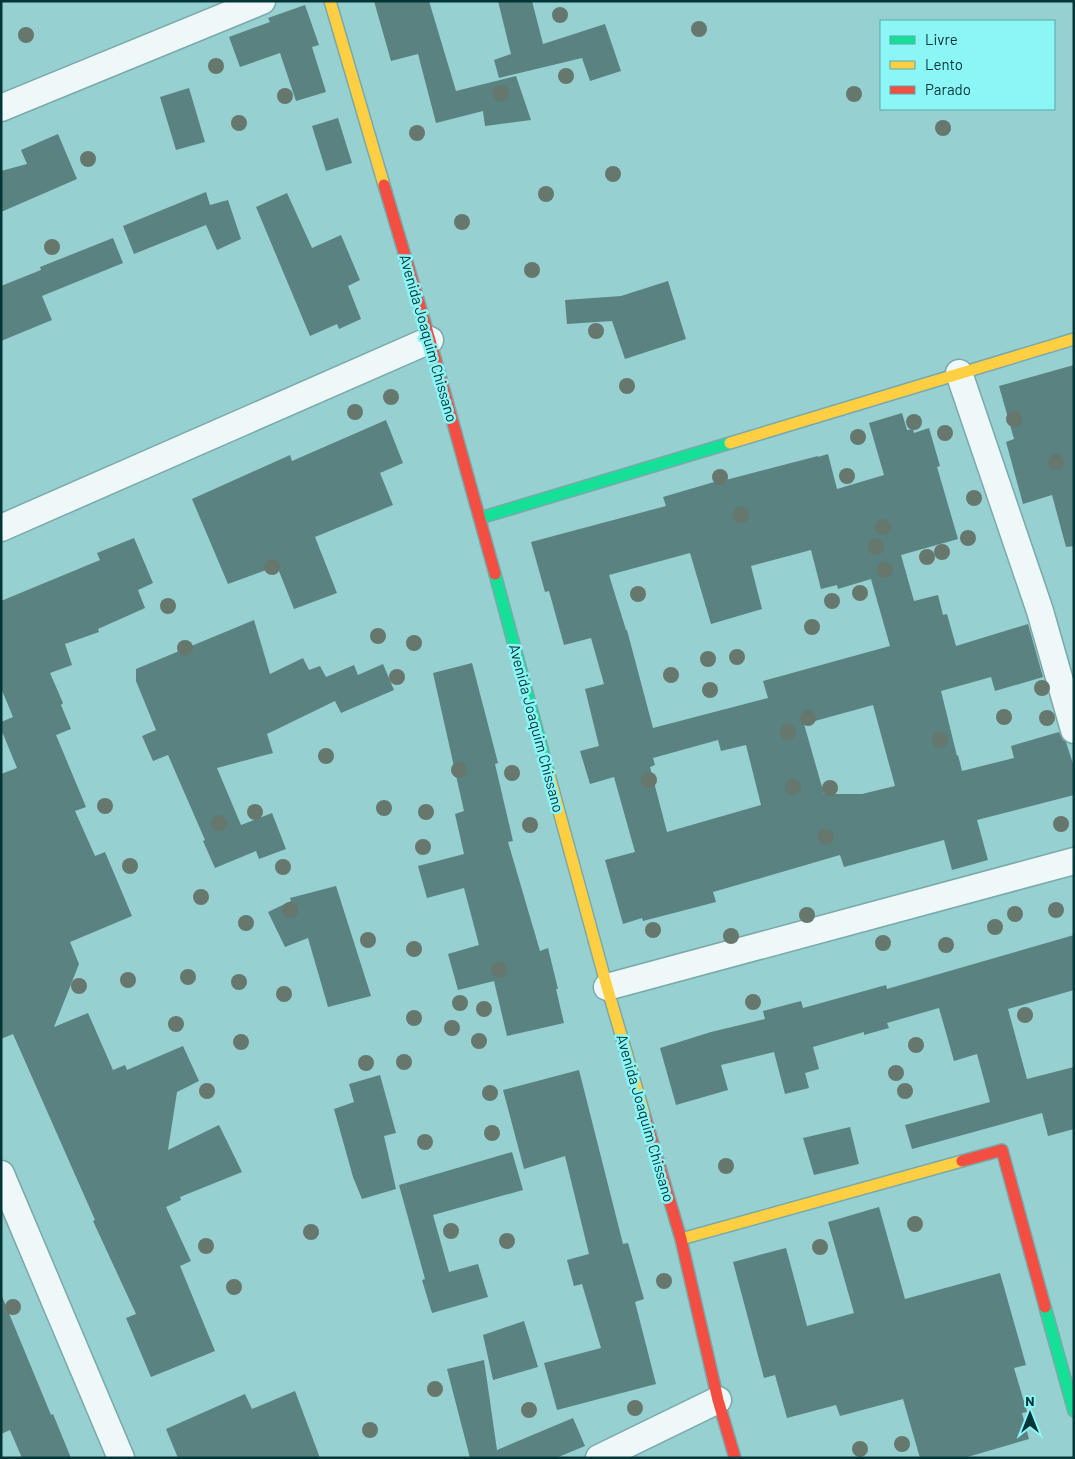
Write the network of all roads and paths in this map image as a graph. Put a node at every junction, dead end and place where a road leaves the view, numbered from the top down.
1 (262, 1) edge
2 (330, 1) edge
3 (1, 108) edge
4 (1074, 339) edge
5 (430, 340) junction
6 (959, 373) junction
7 (480, 518) junction
8 (1, 528) edge
9 (1074, 730) edge
10 (1074, 861) edge
11 (607, 987) junction
12 (1, 1174) edge
13 (681, 1239) junction
14 (718, 1400) junction
15 (1074, 1411) edge
16 (122, 1458) edge
17 (599, 1458) edge
18 (735, 1458) edge

1 - 3 street
2 - 5 street, Avenida Joaquim Chissano
4 - 6 street
5 - 7 street, Avenida Joaquim Chissano
5 - 8 street
6 - 7 street
6 - 9 street
7 - 11 street, Avenida Joaquim Chissano
10 - 11 street
11 - 13 street, Avenida Joaquim Chissano
12 - 16 street
13 - 14 street, Avenida Joaquim Chissano
13 - 15 street
14 - 17 street
14 - 18 street, Avenida Joaquim Chissano

